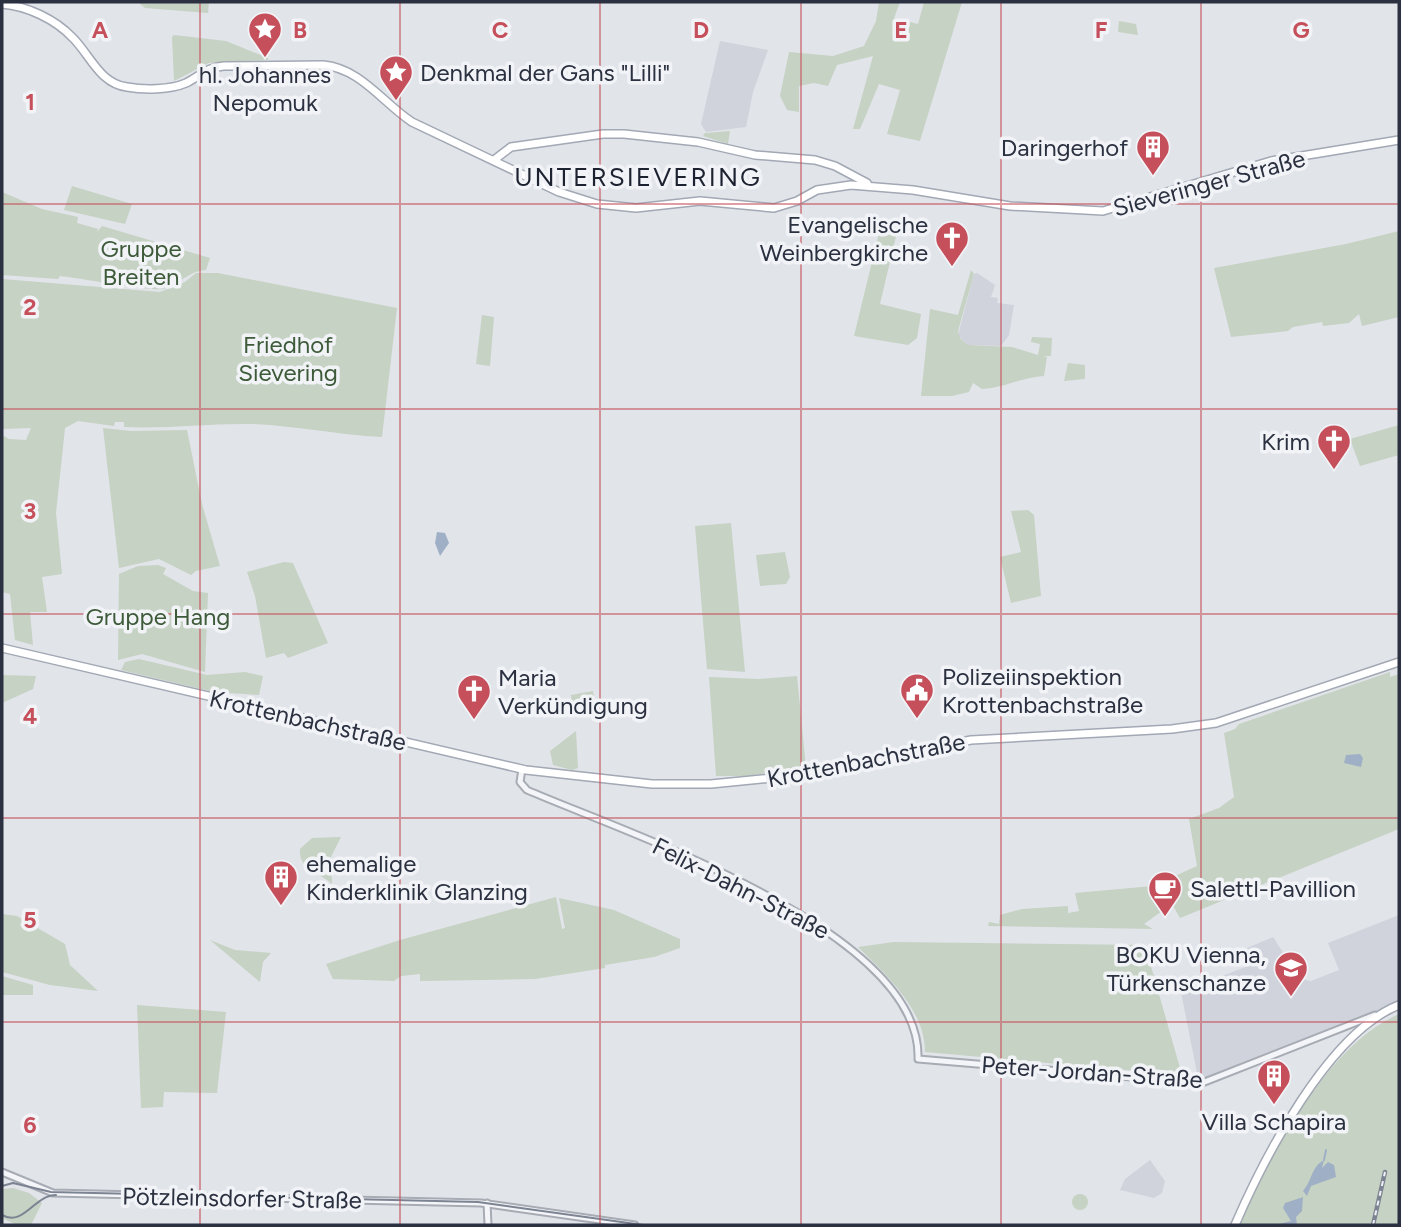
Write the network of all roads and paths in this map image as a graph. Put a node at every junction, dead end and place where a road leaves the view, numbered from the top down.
1 (2, 4) edge
2 (1399, 140) edge
3 (494, 160) junction
4 (852, 180) junction
5 (2, 648) edge
6 (1399, 662) edge
7 (522, 769) junction
8 (1399, 1005) edge
9 (1386, 1010) junction
10 (1341, 1029) junction
11 (1351, 1041) junction
12 (918, 1059) joint
13 (2, 1172) edge
14 (487, 1203) junction
15 (488, 1225) edge
16 (635, 1225) edge
17 (1235, 1225) edge

1 - 3 main road
2 - 4 main road, Sieveringer Straße
3 - 4 main road, Sieveringer Straße
3 - 4 main road
5 - 7 main road, Krottenbachstraße
6 - 7 main road, Krottenbachstraße
7 - 12 street, Felix-Dahn-Straße
8 - 9 main road, Peter-Jordan-Straße
9 - 10 street, Peter-Jordan-Straße
9 - 11 main road
10 - 11 street
10 - 12 street, Peter-Jordan-Straße
11 - 17 main road
13 - 14 street, Pötzleinsdorfer Straße
14 - 15 street
14 - 16 street, Pötzleinsdorfer Straße

